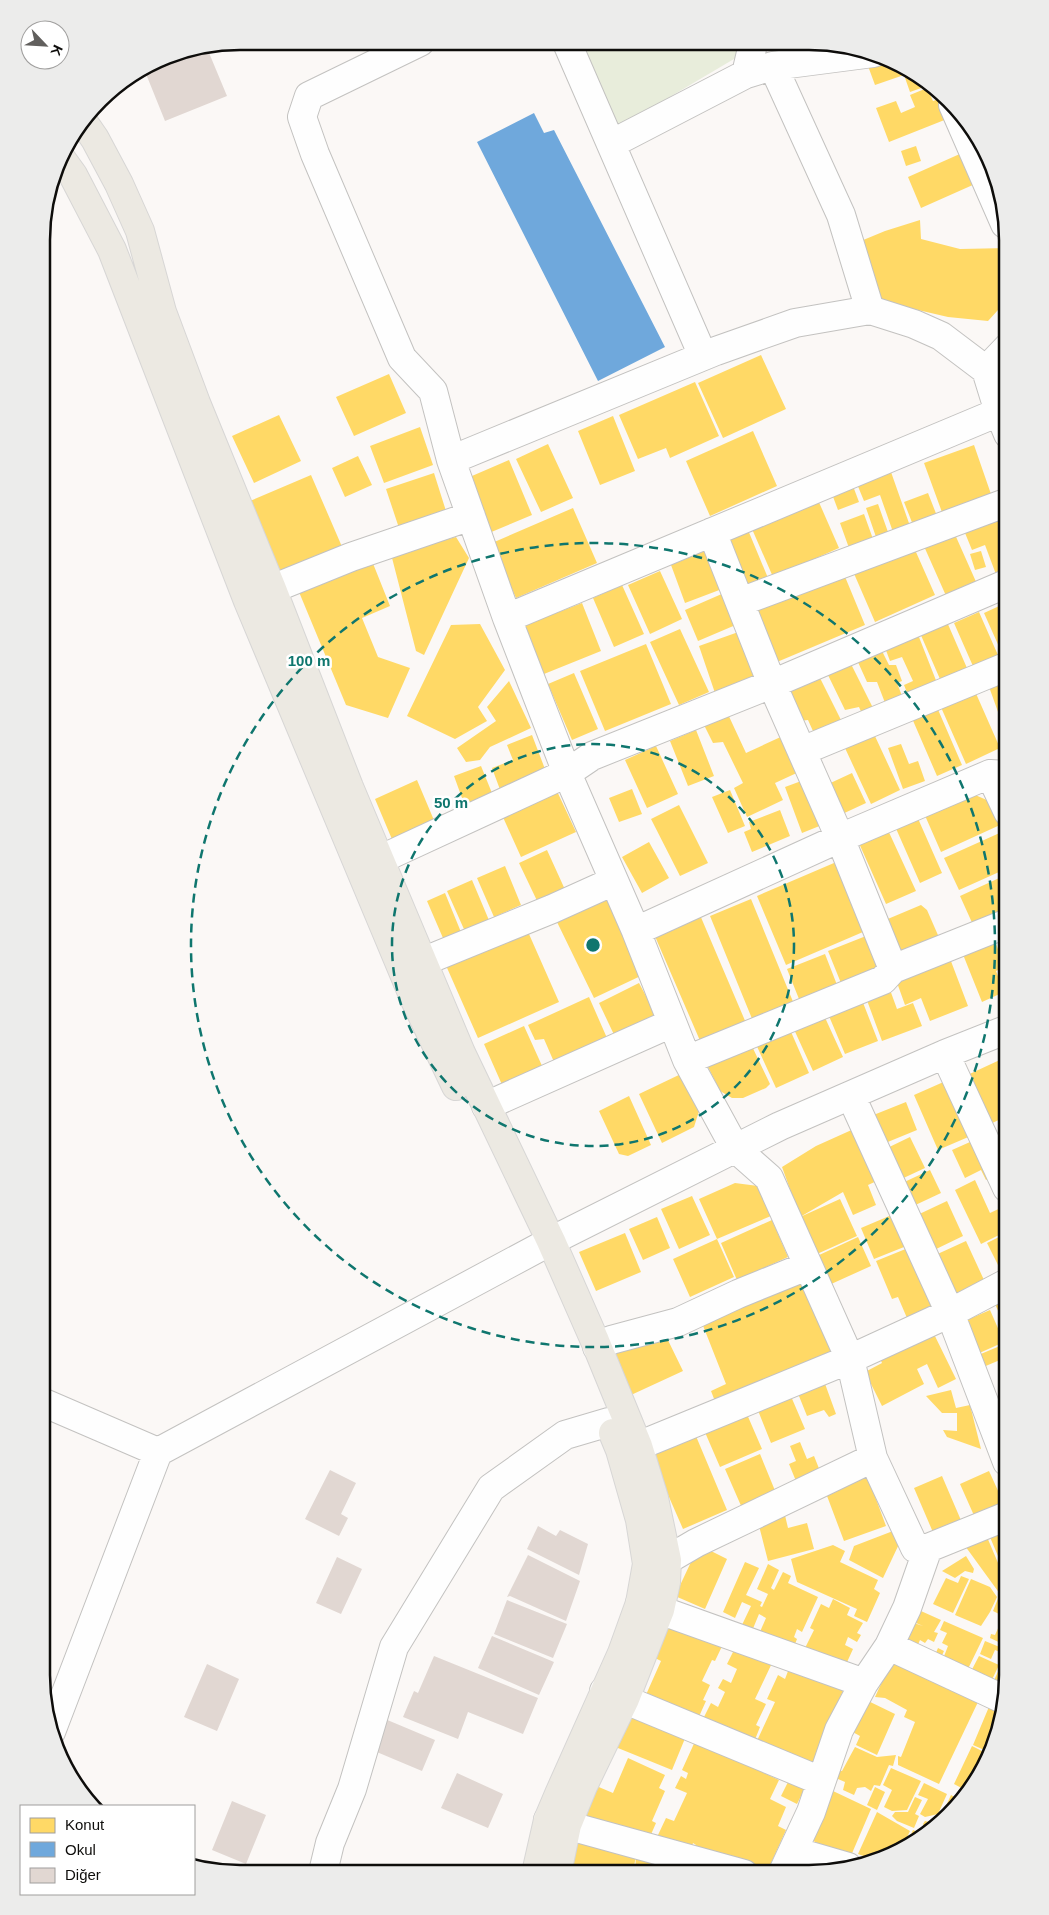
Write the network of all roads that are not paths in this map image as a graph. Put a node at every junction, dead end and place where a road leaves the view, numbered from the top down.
1 (404, 50) edge
2 (570, 50) edge
3 (752, 50) edge
4 (854, 55) edge
5 (773, 66) junction
6 (746, 74) junction
7 (87, 127) edge
8 (611, 144) junction
9 (976, 150) edge
10 (65, 164) edge
11 (994, 195) edge
12 (870, 310) junction
13 (703, 356) junction
14 (999, 356) edge
15 (986, 370) junction
16 (999, 411) edge
17 (999, 424) edge
18 (450, 460) junction
19 (999, 505) edge
20 (471, 516) junction
21 (712, 532) junction
22 (999, 587) edge
23 (272, 589) junction
24 (740, 602) junction
25 (507, 618) junction
26 (999, 670) edge
27 (772, 684) junction
28 (802, 751) junction
29 (567, 773) junction
30 (999, 774) edge
31 (840, 838) junction
32 (379, 860) junction
33 (614, 881) junction
34 (999, 927) edge
35 (636, 931) junction
36 (422, 962) junction
37 (893, 969) junction
38 (672, 1023) junction
39 (999, 1033) edge
40 (945, 1054) junction
41 (687, 1060) junction
42 (851, 1096) junction
43 (486, 1106) junction
44 (735, 1148) junction
45 (999, 1169) edge
46 (542, 1246) junction
47 (807, 1266) junction
48 (999, 1287) edge
49 (950, 1313) junction
50 (597, 1347) junction
51 (850, 1359) junction
52 (50, 1405) edge
53 (609, 1422) junction
54 (999, 1441) edge
55 (638, 1446) junction
56 (158, 1452) junction
57 (873, 1458) junction
58 (999, 1519) edge
59 (928, 1548) junction
60 (667, 1560) junction
61 (650, 1606) junction
62 (889, 1646) junction
63 (864, 1683) junction
64 (615, 1695) junction
65 (998, 1697) edge
66 (55, 1720) edge
67 (821, 1781) junction
68 (558, 1822) junction
69 (787, 1862) edge
70 (325, 1865) edge
71 (539, 1865) edge
72 (557, 1865) edge
73 (712, 1865) edge
74 (823, 1865) edge

1 - 18 street
2 - 8 street
3 - 6 street
4 - 5 street
5 - 6 street
5 - 12 street
6 - 8 street
7 - 23 main road
8 - 13 street
9 - 11 street
10 - 46 main road
12 - 13 street
12 - 15 street
13 - 18 street
14 - 15 street
15 - 16 street
17 - 21 street
18 - 20 street
19 - 24 street
20 - 23 street
20 - 25 street
21 - 24 street
21 - 25 street
22 - 27 street
23 - 32 main road
24 - 27 street
25 - 29 street
26 - 28 street
27 - 28 street
27 - 29 street
28 - 31 street
29 - 32 street
29 - 33 street
30 - 31 street
31 - 35 street
31 - 37 street
32 - 36 main road
33 - 35 street
33 - 36 street
34 - 37 street
35 - 38 street
36 - 43 main road
37 - 41 street
38 - 41 street
38 - 43 street
39 - 40 street
40 - 42 street
40 - 45 street
41 - 44 street
42 - 44 street
42 - 49 street
43 - 46 main road
44 - 46 street
44 - 47 street
46 - 50 main road
46 - 53 main road
46 - 56 street
47 - 50 street
47 - 51 street
48 - 49 street
49 - 51 street
49 - 54 street
50 - 55 main road
51 - 55 street
51 - 57 street
52 - 56 street
53 - 61 main road
53 - 70 street
55 - 60 main road
56 - 66 street
57 - 59 street
57 - 60 street
58 - 59 street
59 - 62 street
60 - 61 main road
61 - 63 street
61 - 64 main road
62 - 63 street
62 - 65 street
63 - 67 street
64 - 67 street
64 - 68 main road
67 - 69 street
68 - 71 main road
68 - 72 main road
68 - 73 street
69 - 74 street

